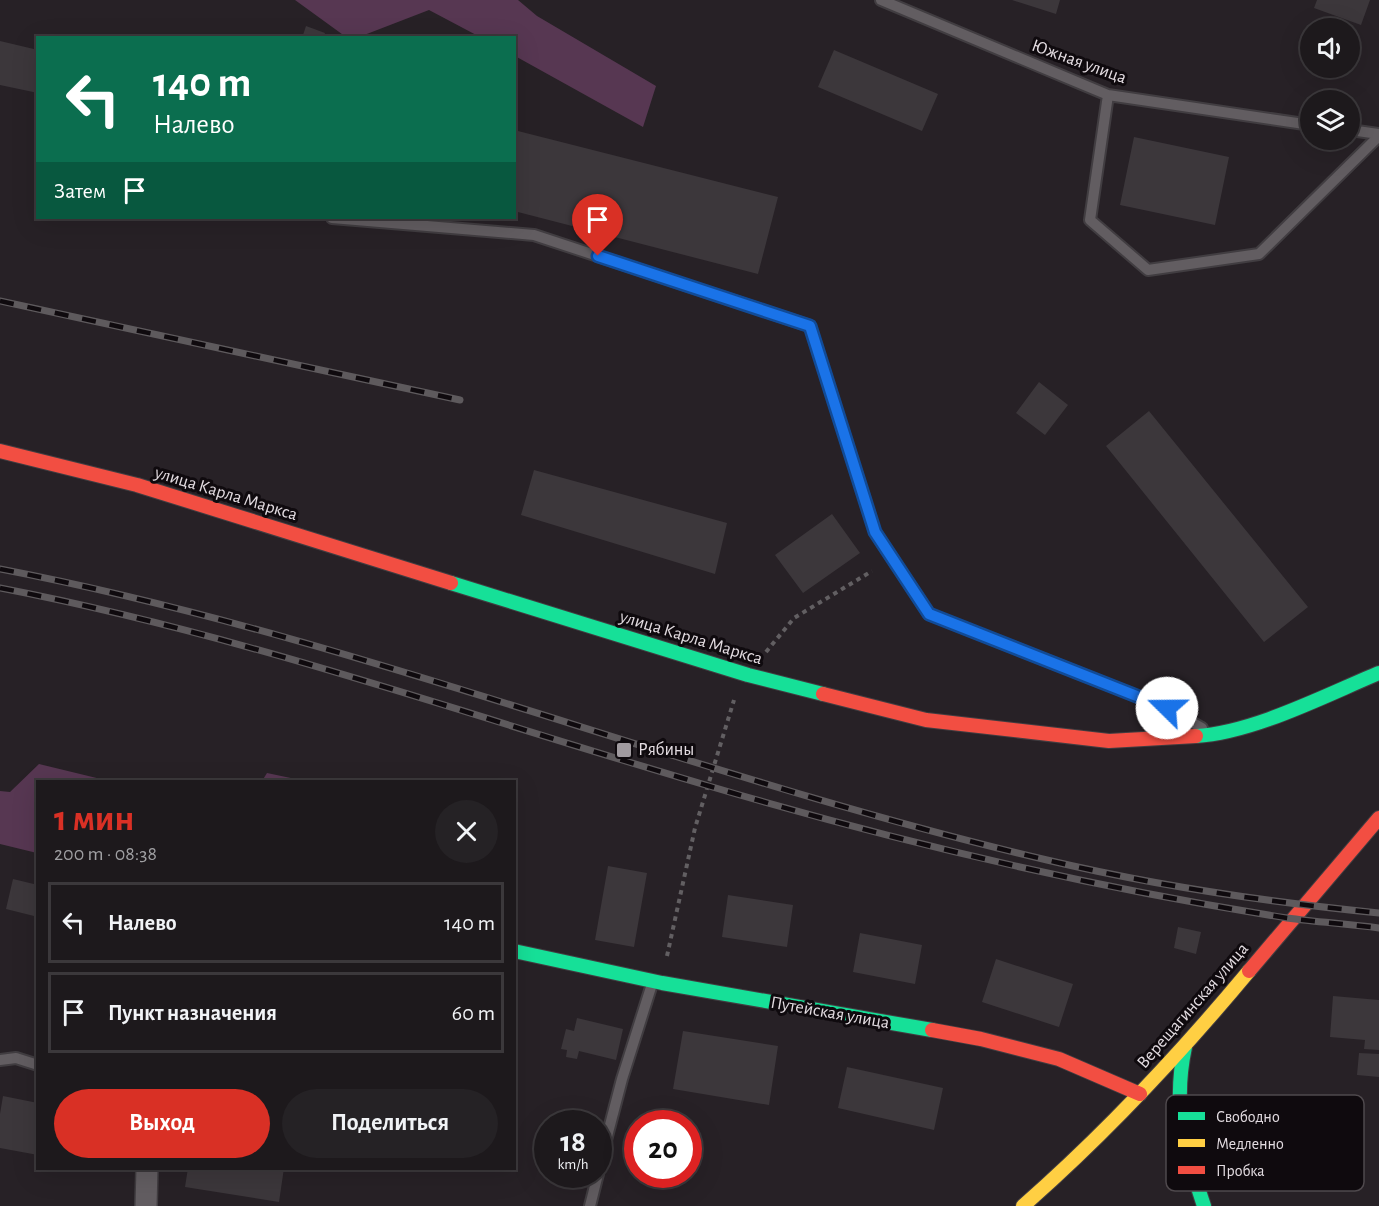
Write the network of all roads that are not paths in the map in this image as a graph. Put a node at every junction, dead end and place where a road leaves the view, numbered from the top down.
1 (881, 0) edge
2 (1108, 95) junction
3 (1300, 123) edge
4 (1360, 132) edge
5 (1379, 135) edge
6 (344, 219) edge
7 (0, 451) edge
8 (1379, 673) edge
9 (1213, 735) junction
10 (1379, 818) edge
11 (516, 951) edge
12 (658, 982) junction
13 (1185, 1047) junction
14 (0, 1060) edge
15 (36, 1064) edge
16 (1140, 1094) junction
17 (1177, 1095) edge
18 (612, 1118) edge
19 (147, 1170) edge
20 (594, 1188) edge
21 (1199, 1191) edge
22 (1206, 1191) edge
23 (146, 1206) edge
24 (590, 1206) edge
25 (1023, 1206) edge
26 (1204, 1206) edge
27 (1217, 1206) edge

1 - 2 lane, Южная улица
2 - 3 lane, Южная улица
2 - 5 lane
4 - 5 lane
6 - 9 lane
7 - 9 main road, улица Карла Маркса
8 - 9 main road, улица Карла Маркса
10 - 13 main road, Верещагинская улица
11 - 12 main road, Путейская улица
12 - 16 main road, Путейская улица
12 - 18 lane
13 - 16 main road, Верещагинская улица
13 - 17 main road
14 - 15 lane
16 - 25 main road, Верещагинская улица
19 - 23 street
20 - 24 lane
21 - 26 main road
22 - 27 lane

